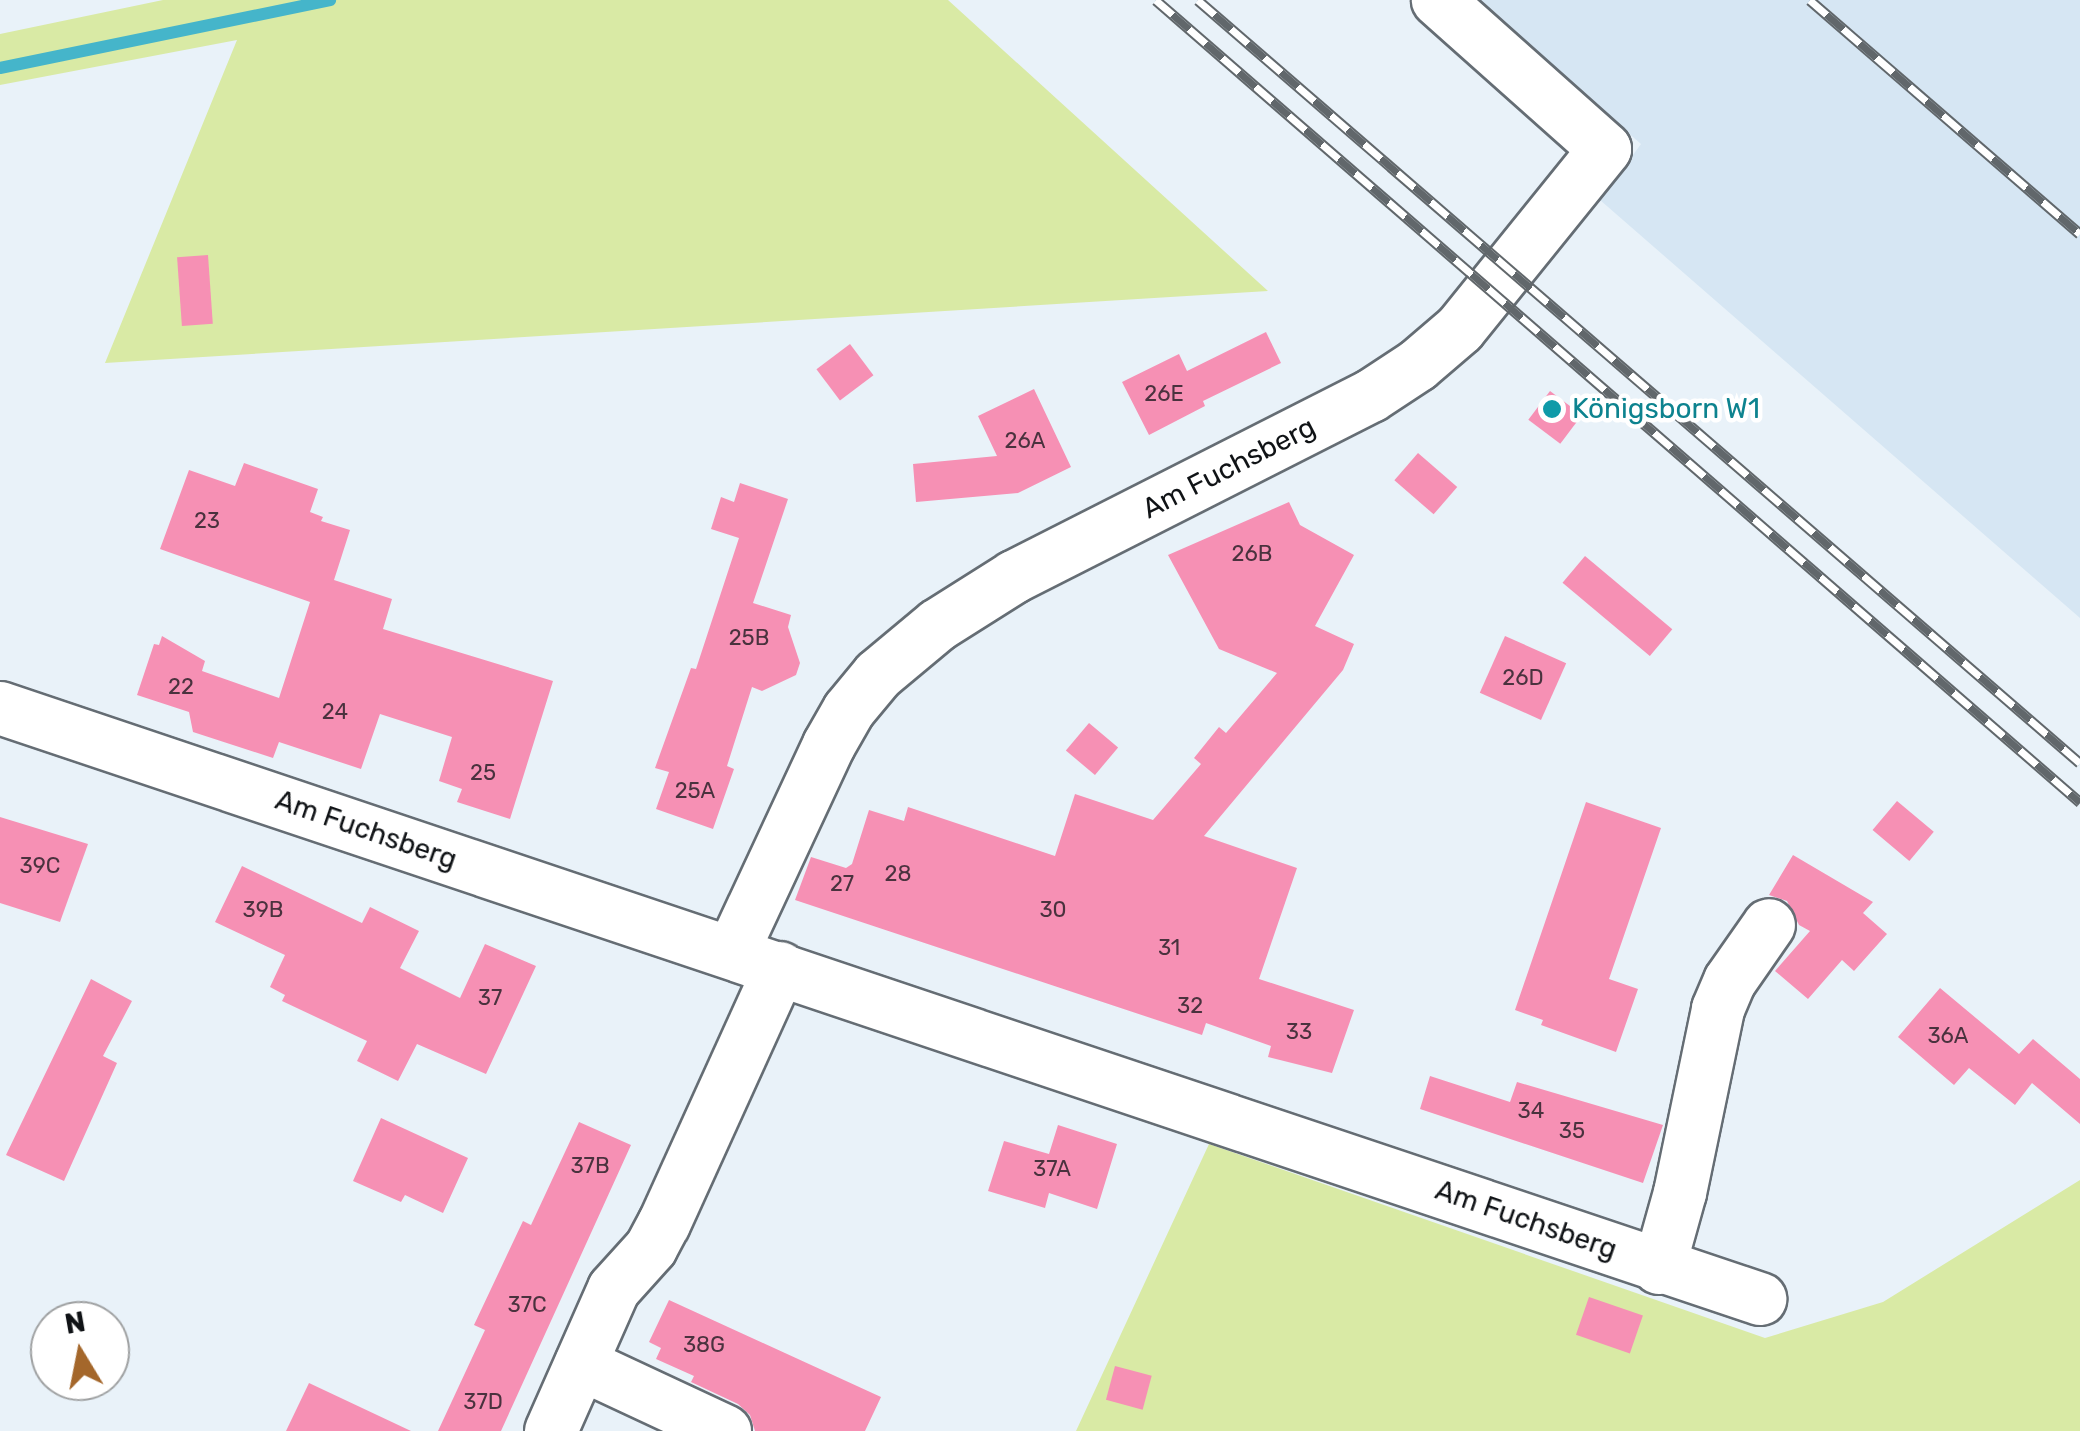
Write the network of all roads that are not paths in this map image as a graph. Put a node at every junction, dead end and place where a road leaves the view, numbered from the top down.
1 (1438, 0) edge
2 (0, 708) edge
3 (1770, 926) dead end
4 (756, 961) junction
5 (1659, 1268) junction
6 (1760, 1298) dead end
7 (581, 1364) junction
8 (551, 1431) edge
9 (724, 1431) edge

1 - 4 street, Am Fuchsberg
2 - 4 street, Am Fuchsberg
3 - 5 street
4 - 5 street, Am Fuchsberg
4 - 7 street, Am Fuchsberg
5 - 6 street, Am Fuchsberg
7 - 8 street, Am Fuchsberg
7 - 9 street

